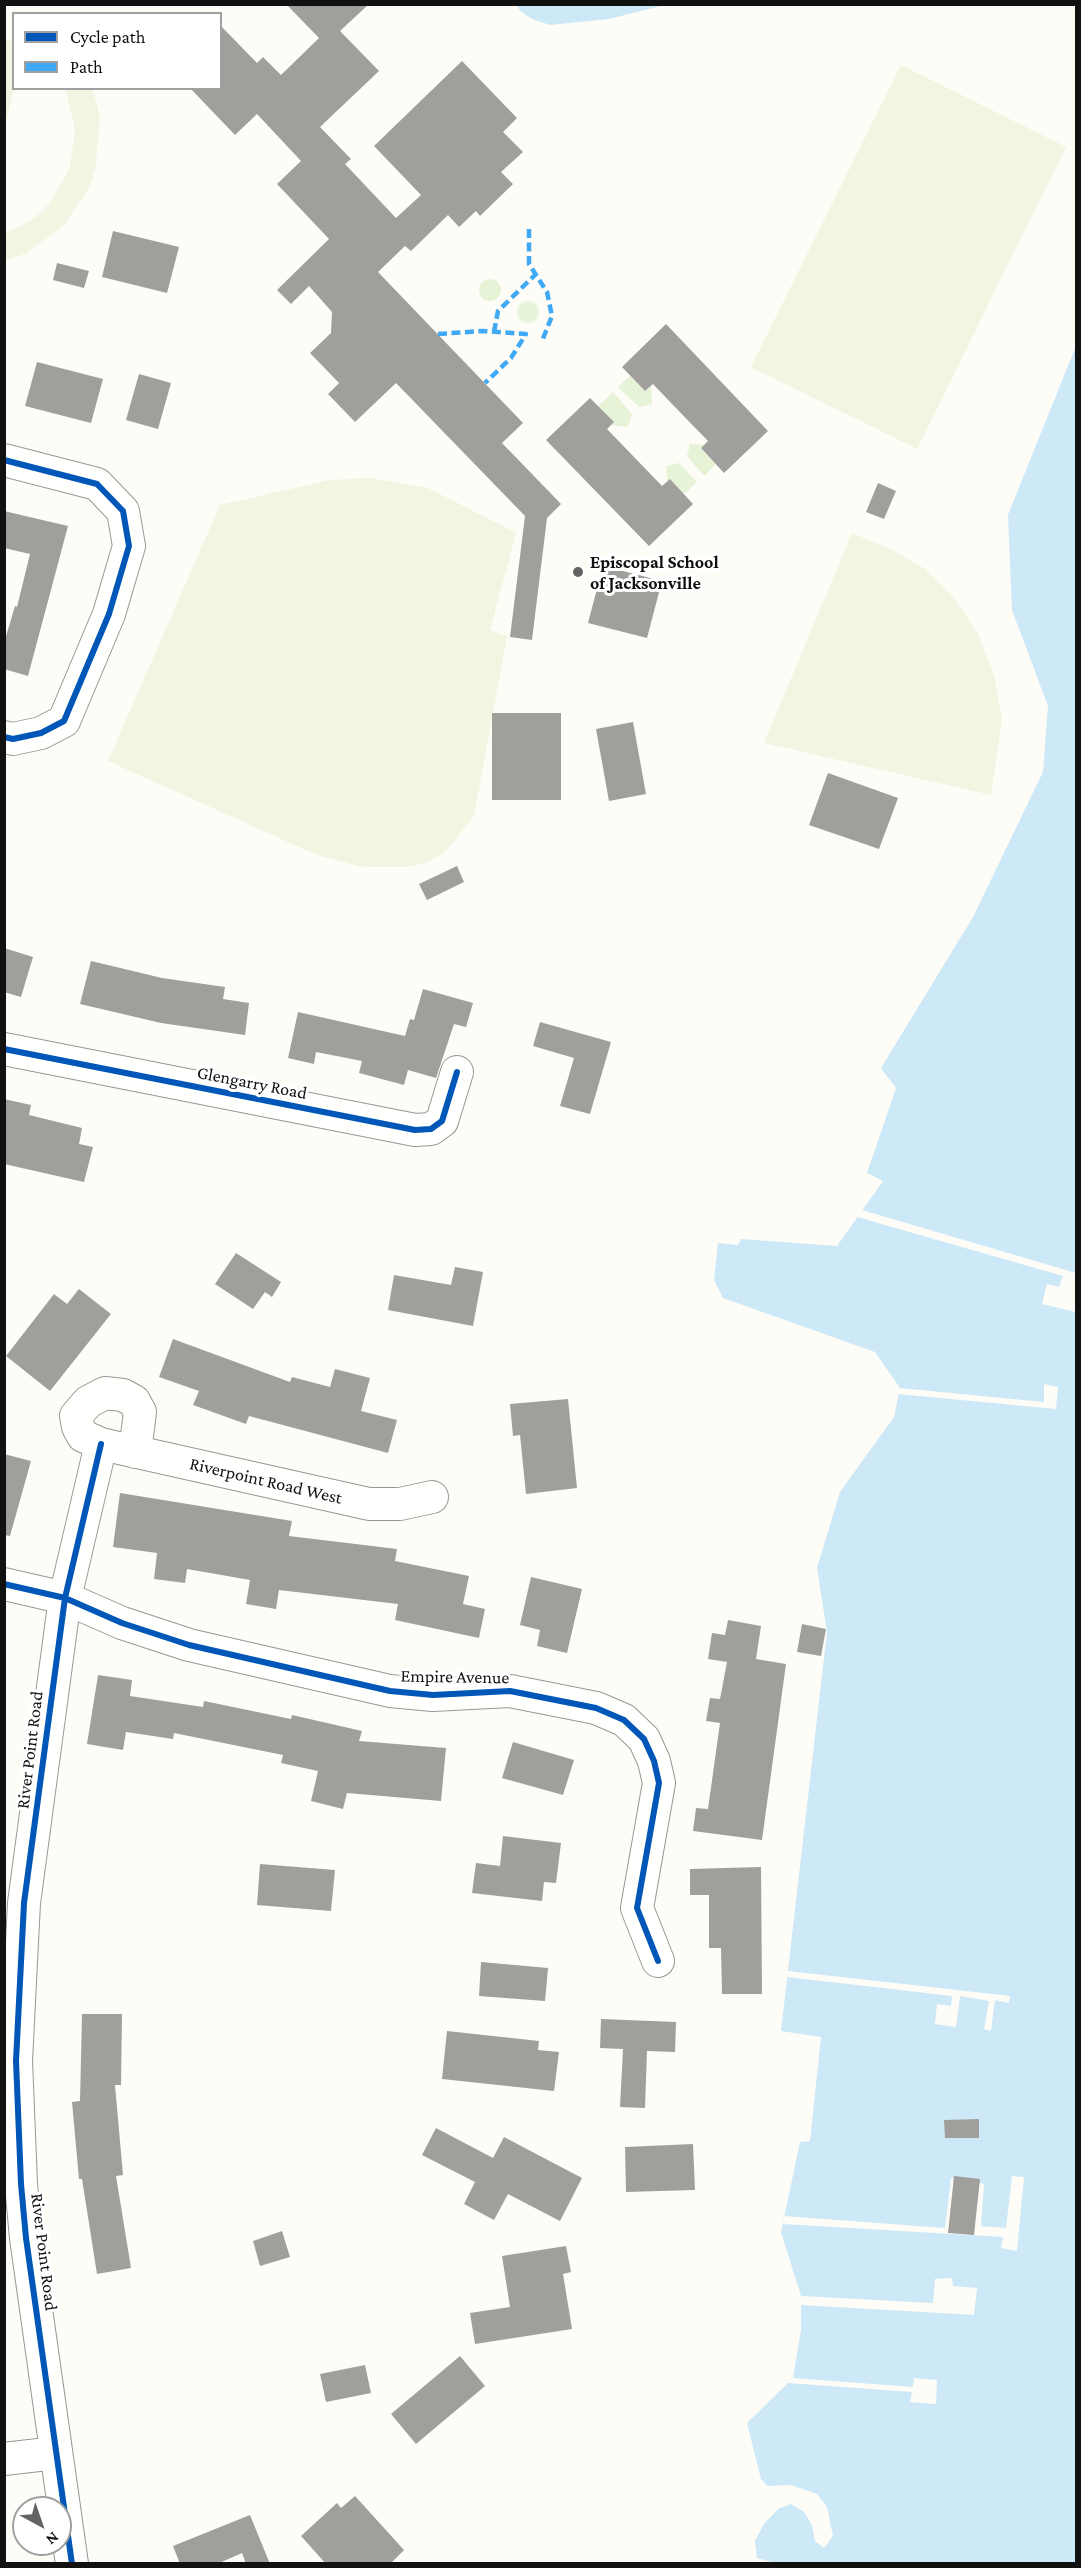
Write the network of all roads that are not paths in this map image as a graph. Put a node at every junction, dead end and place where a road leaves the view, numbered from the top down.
1 (4, 460) edge
2 (4, 737) edge
3 (4, 1049) edge
4 (457, 1072) dead end
5 (101, 1444) junction
6 (135, 1452) junction
7 (432, 1497) dead end
8 (4, 1584) edge
9 (64, 1598) junction
10 (17, 1859) edge
11 (658, 1960) dead end
12 (56, 2453) junction
13 (4, 2459) edge
14 (72, 2564) edge

1 - 2 street
3 - 4 street, Glengarry Road
5 - 6 street, Riverpoint Road West
5 - 6 street
5 - 9 street, River Point Road
6 - 7 street, Riverpoint Road West
8 - 9 street, Empire Avenue
9 - 10 street, River Point Road
9 - 11 street, Empire Avenue
10 - 12 street, River Point Road
12 - 13 street
12 - 14 street, River Point Road

